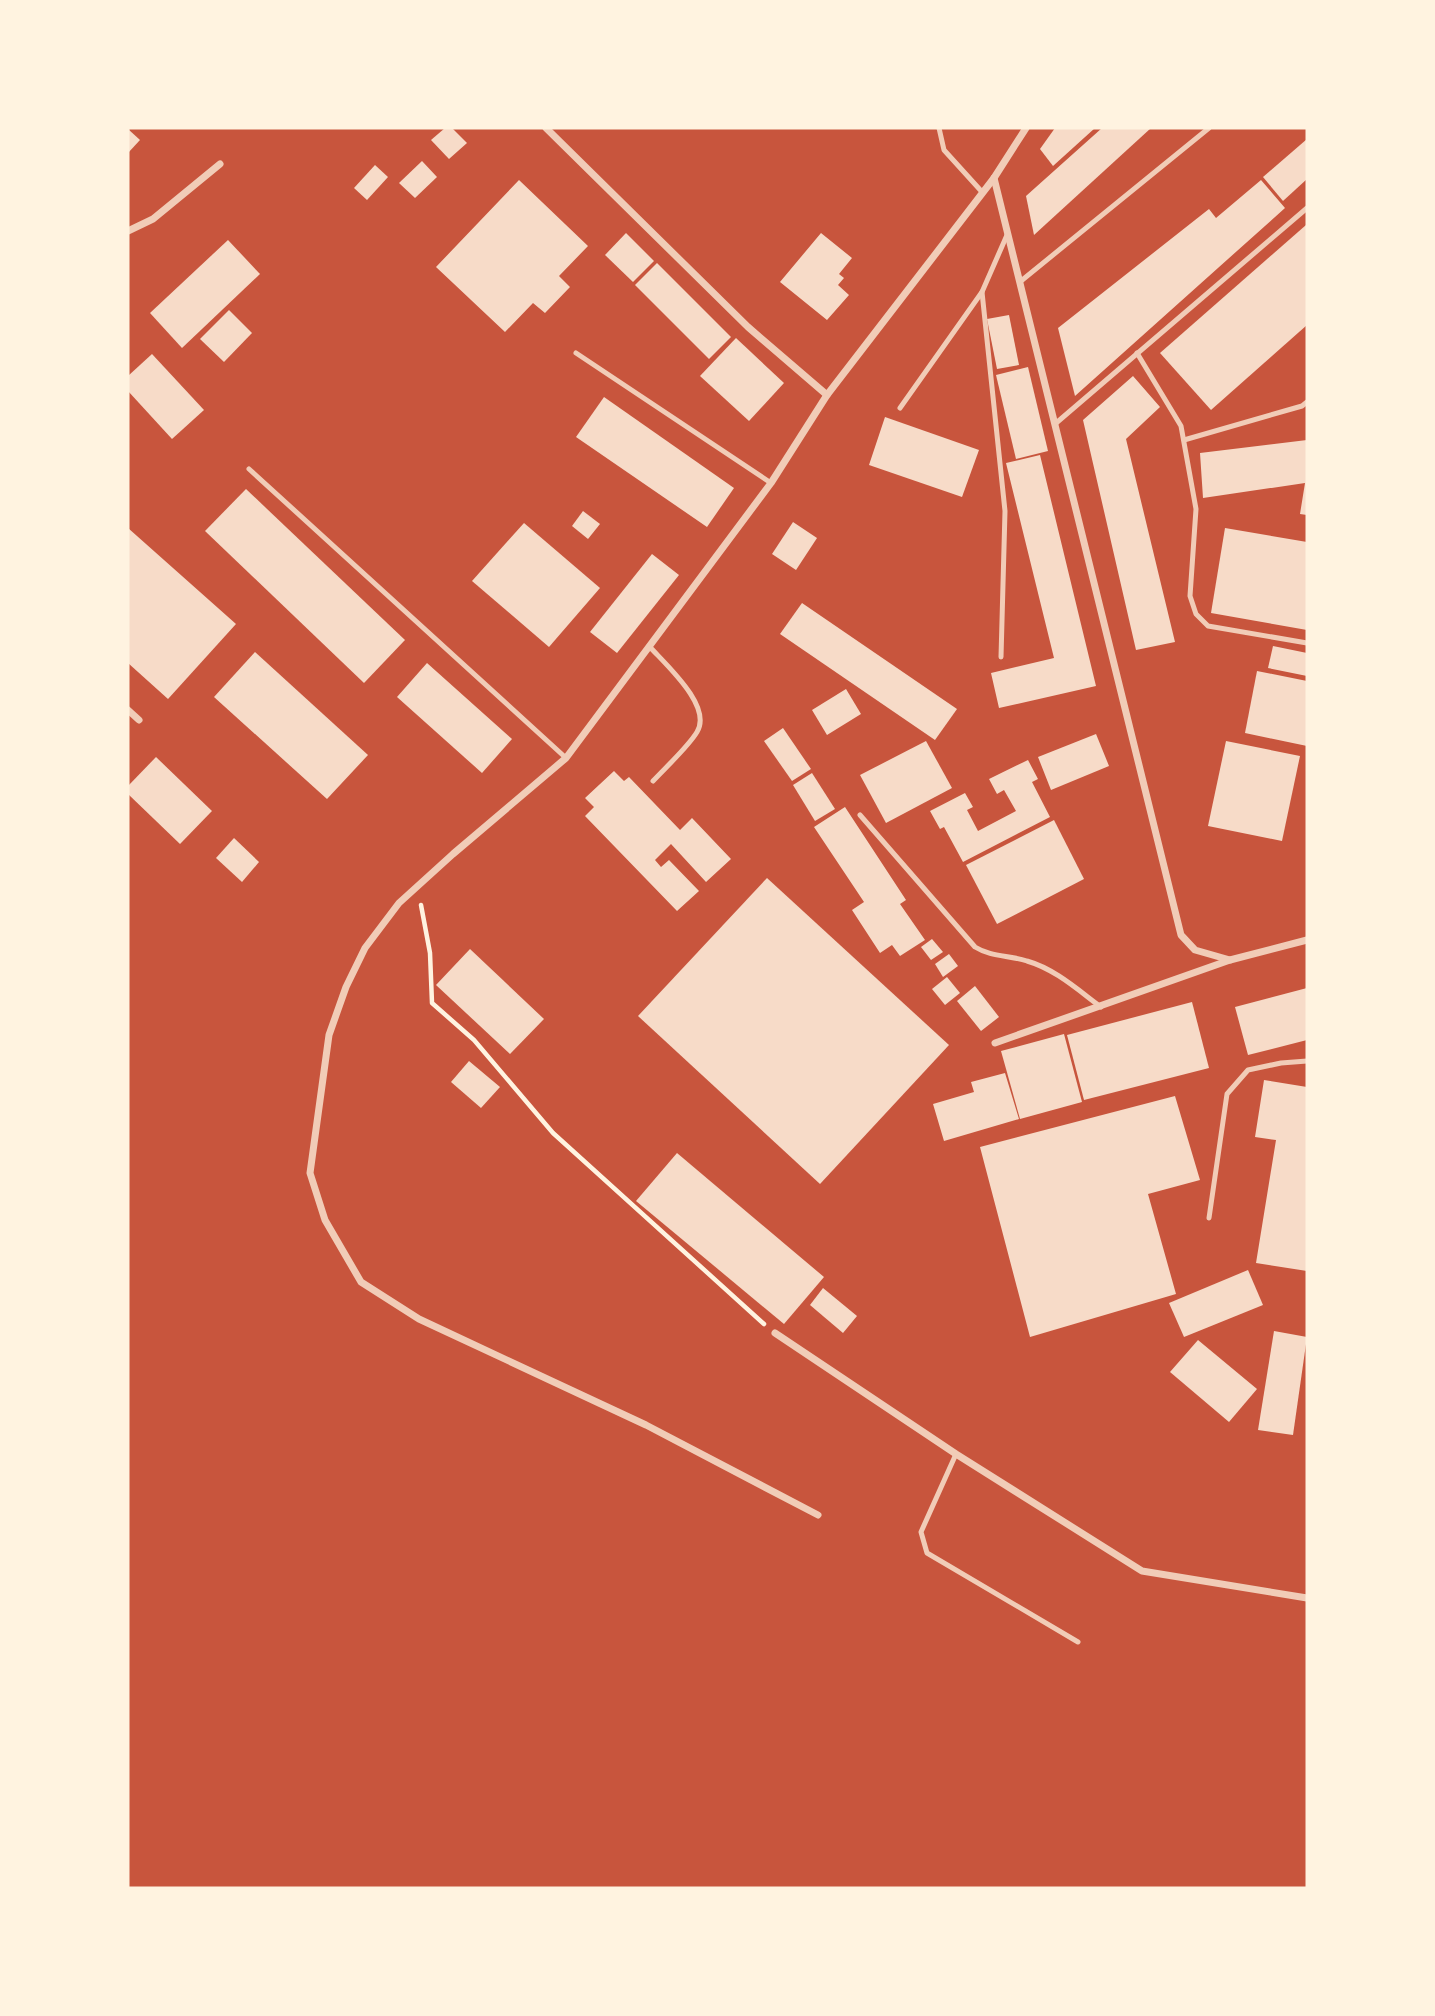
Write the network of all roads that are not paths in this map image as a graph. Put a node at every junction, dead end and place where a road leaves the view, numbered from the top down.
1 (545, 128) edge
2 (939, 128) edge
3 (1026, 128) edge
4 (1209, 128) edge
5 (220, 164) dead end
6 (994, 178) junction
7 (983, 193) junction
8 (1307, 208) edge
9 (128, 231) edge
10 (1008, 232) junction
11 (1021, 281) junction
12 (982, 292) junction
13 (576, 353) dead end
14 (1137, 353) junction
15 (827, 395) junction
16 (1307, 402) edge
17 (900, 408) dead end
18 (1055, 424) junction
19 (1184, 440) junction
20 (249, 469) dead end
21 (771, 483) junction
22 (1307, 643) edge
23 (649, 646) junction
24 (1001, 657) dead end
25 (128, 710) edge
26 (139, 720) dead end
27 (566, 758) junction
28 (653, 782) dead end
29 (860, 815) dead end
30 (1307, 940) edge
31 (1230, 960) junction
32 (1101, 1007) junction
33 (995, 1044) dead end
34 (1307, 1061) edge
35 (1209, 1219) dead end
36 (775, 1334) road end
37 (956, 1454) junction
38 (818, 1516) dead end
39 (1307, 1598) edge
40 (1078, 1642) dead end

1 - 15 street
2 - 7 lane
3 - 6 street
4 - 11 lane
5 - 9 street
6 - 7 street
6 - 10 street
7 - 15 street
8 - 14 lane
10 - 11 street
10 - 12 lane
11 - 18 street
12 - 17 lane
12 - 24 lane
13 - 21 lane
14 - 18 lane
14 - 19 lane
15 - 21 street
16 - 19 lane
18 - 31 street
19 - 22 lane
20 - 27 lane
21 - 23 street
23 - 27 street
23 - 28 lane
25 - 26 street
27 - 38 street
29 - 32 lane
30 - 31 street
31 - 32 street
32 - 33 street
34 - 35 lane
36 - 37 street
37 - 39 street
37 - 40 lane

